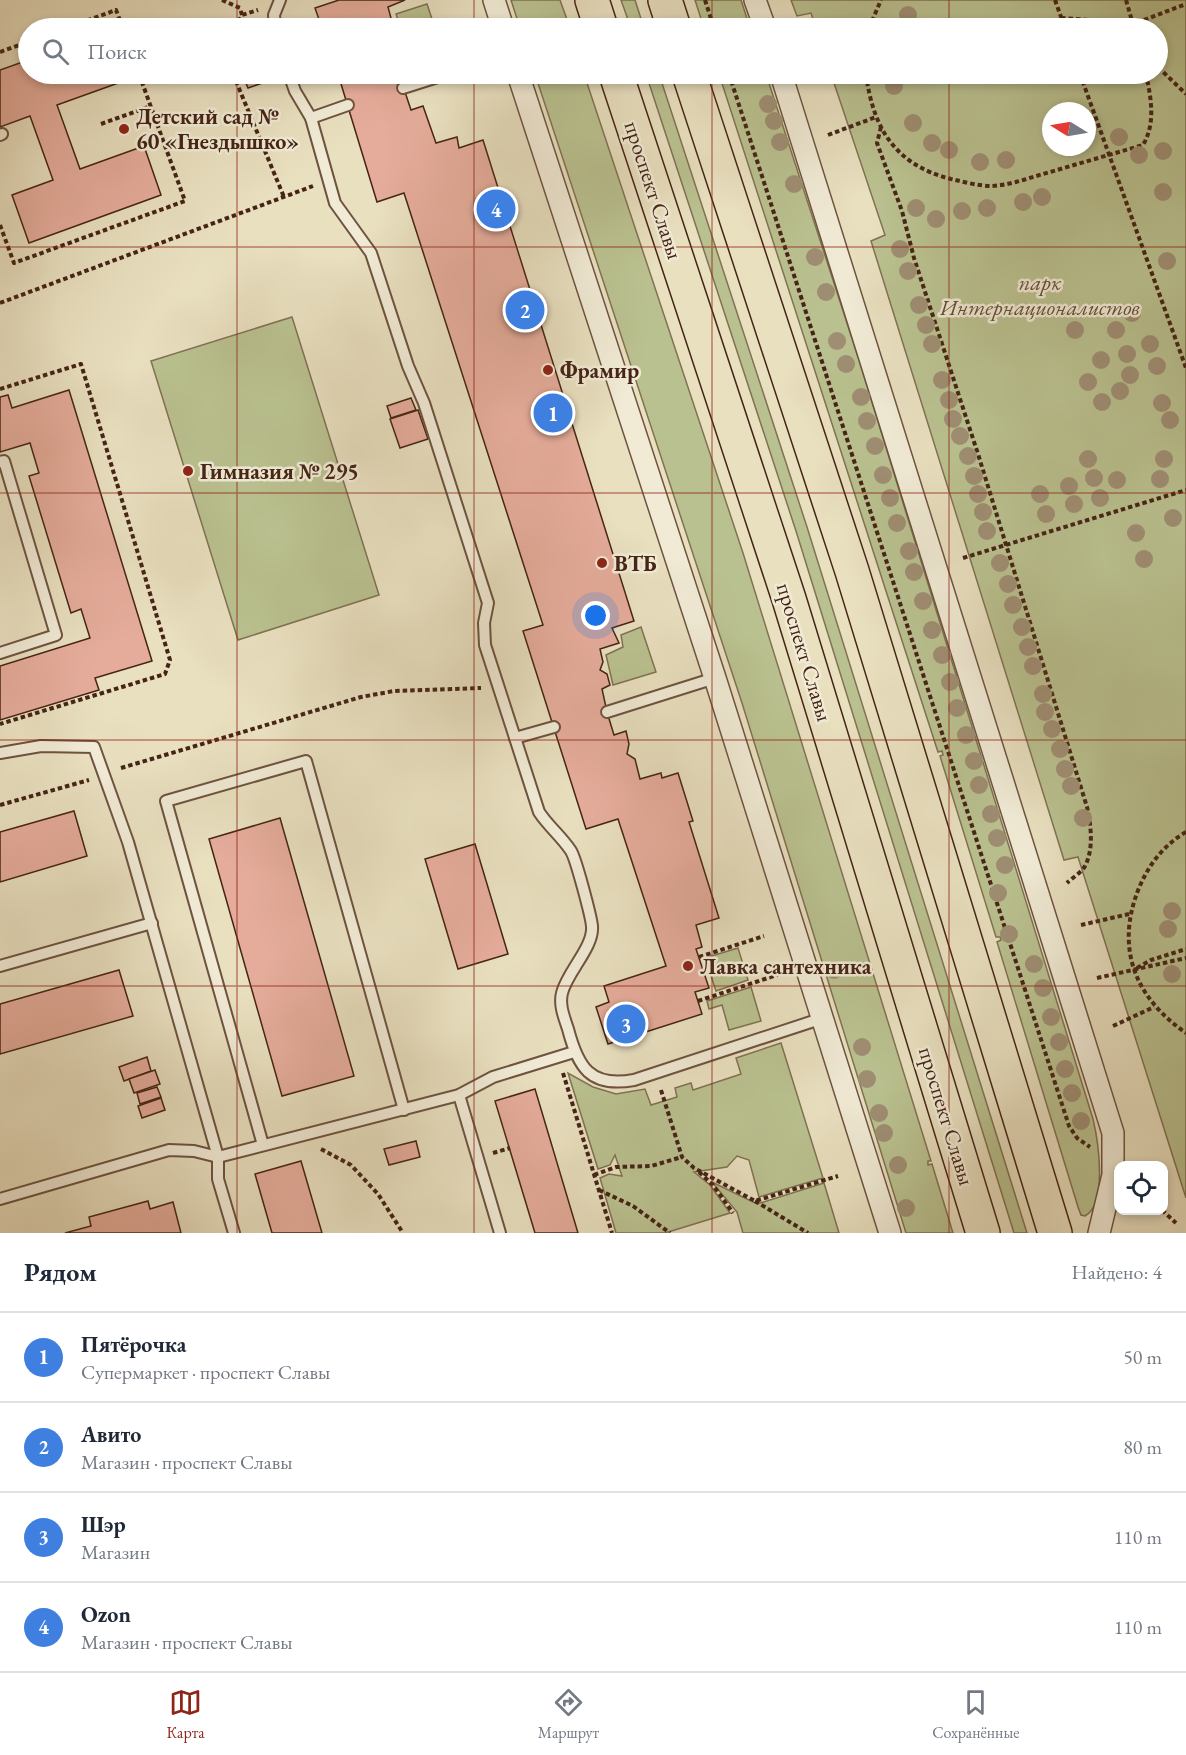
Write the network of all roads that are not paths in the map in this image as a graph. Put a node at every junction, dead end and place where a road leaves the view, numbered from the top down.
1 (280, 0) edge
2 (494, 0) edge
3 (592, 0) edge
4 (665, 0) edge
5 (755, 0) edge
6 (274, 18) edge
7 (500, 18) edge
8 (598, 18) edge
9 (671, 18) edge
10 (761, 18) edge
11 (293, 84) edge
12 (416, 84) edge
13 (521, 84) edge
14 (619, 84) edge
15 (692, 84) edge
16 (784, 84) edge
17 (404, 88) dead end
18 (348, 105) dead end
19 (311, 118) junction
20 (0, 462) edge
21 (0, 653) edge
22 (715, 678) junction
23 (607, 712) dead end
24 (554, 727) dead end
25 (515, 738) junction
26 (0, 753) edge
27 (152, 923) junction
28 (0, 966) edge
29 (823, 1018) junction
30 (574, 1052) junction
31 (459, 1095) junction
32 (405, 1110) junction
33 (263, 1144) junction
34 (218, 1157) junction
35 (0, 1199) edge
36 (234, 1233) edge
37 (500, 1233) edge
38 (890, 1233) edge
39 (983, 1233) edge
40 (1055, 1233) edge
41 (1098, 1233) edge

1 - 6 lane
2 - 7 street
3 - 8 main road
4 - 9 main road
5 - 10 street
11 - 19 lane
12 - 17 lane
13 - 22 street
14 - 39 main road, проспект Славы
15 - 40 main road
16 - 41 street
18 - 19 lane
19 - 25 lane
20 - 21 lane
22 - 23 lane
22 - 29 street
24 - 25 lane
25 - 30 lane
26 - 27 lane
27 - 28 lane
27 - 34 lane
29 - 30 lane
29 - 38 street
30 - 31 lane
31 - 32 lane
31 - 37 lane
32 - 33 lane
32 - 33 lane
33 - 34 lane
34 - 35 lane
34 - 36 lane

